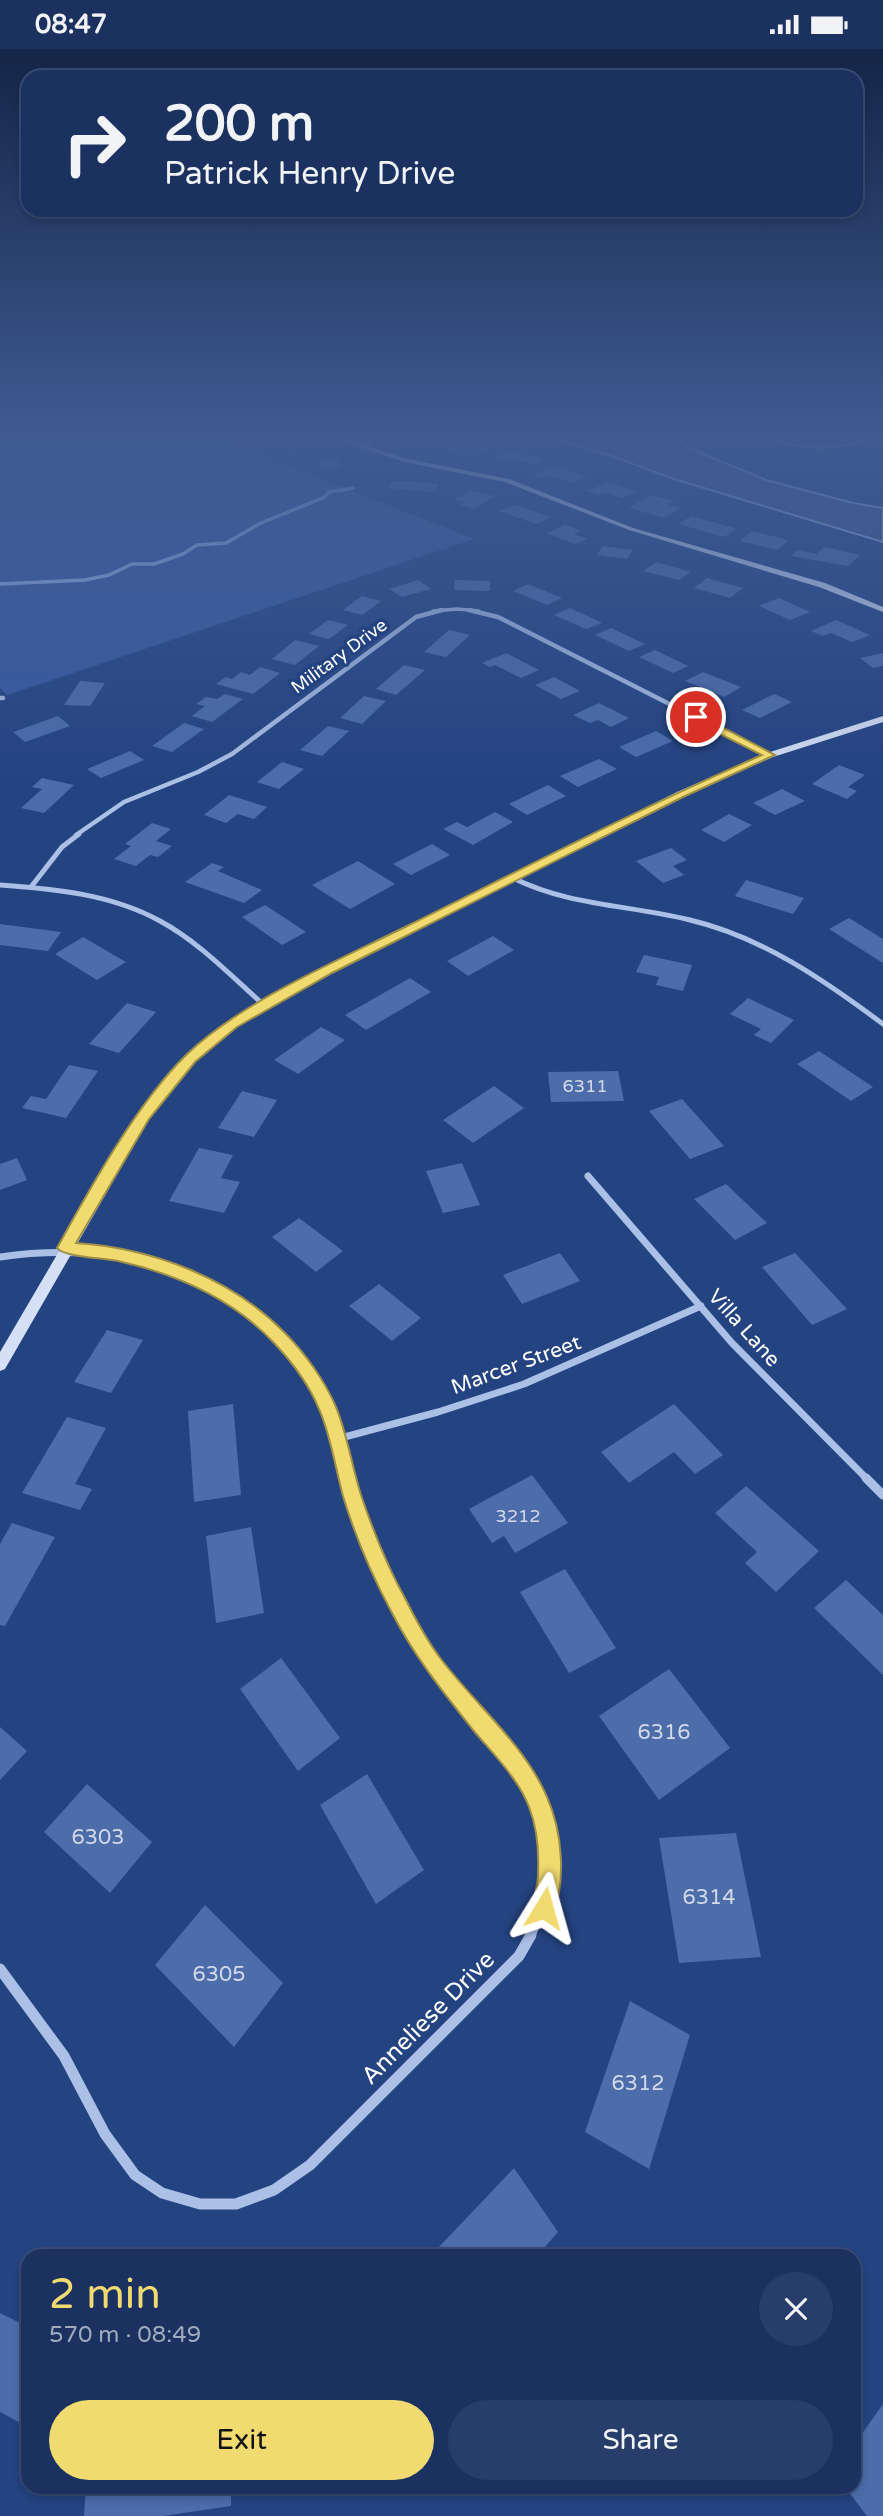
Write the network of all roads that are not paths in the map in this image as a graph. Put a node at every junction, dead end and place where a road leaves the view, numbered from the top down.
1 (700, 549) edge
2 (883, 610) edge
3 (883, 719) edge
4 (770, 755) junction
5 (513, 878) junction
6 (0, 885) edge
7 (31, 887) junction
8 (264, 1005) junction
9 (883, 1024) edge
10 (588, 1176) dead end
11 (65, 1248) junction
12 (0, 1257) edge
13 (701, 1306) junction
14 (0, 1365) edge
15 (337, 1439) junction
16 (883, 1495) edge
17 (0, 1969) edge

1 - 2 street
3 - 4 street
4 - 5 street
4 - 7 street, Military Drive
5 - 8 street
5 - 9 street
6 - 7 street
7 - 8 street
8 - 11 street
10 - 13 street, Villa Lane
11 - 12 street, Anneliese Drive
11 - 14 street
11 - 15 street, Anneliese Drive
13 - 15 street, Marcer Street
13 - 16 street, Villa Lane
15 - 17 street, Anneliese Drive

